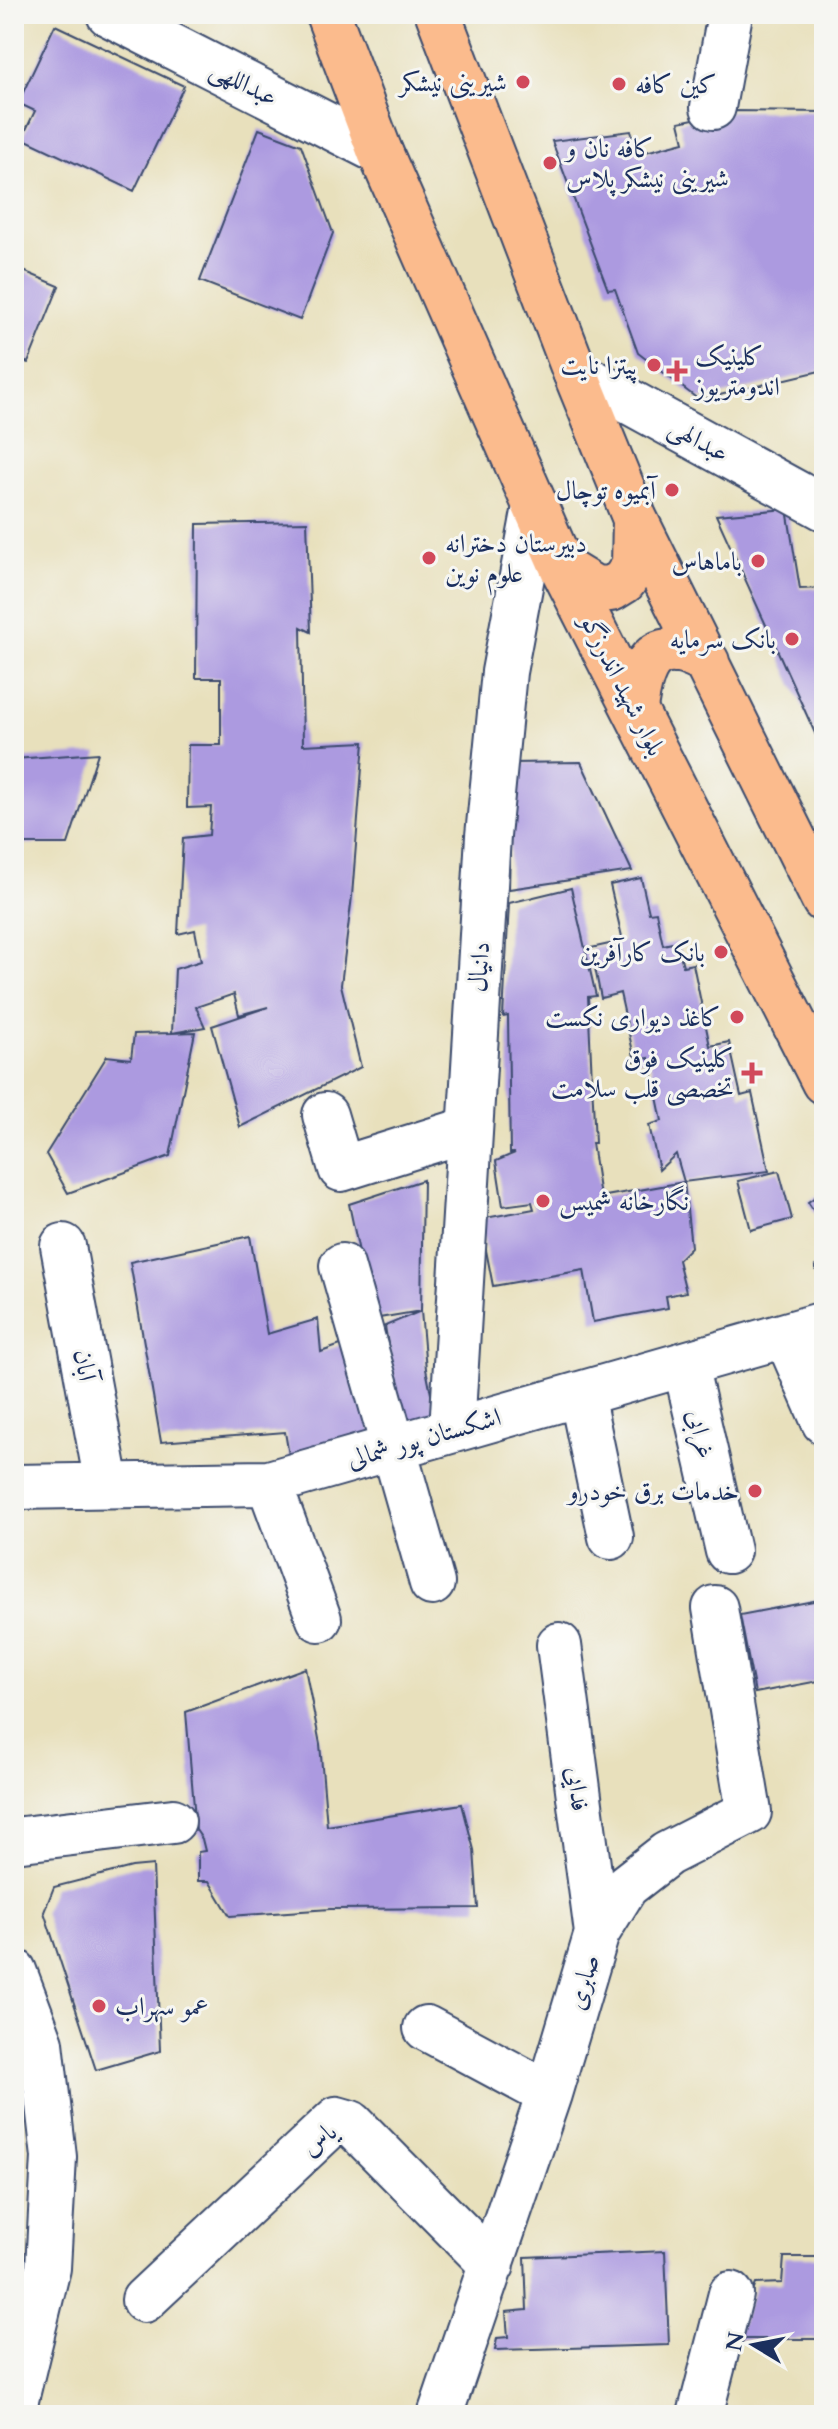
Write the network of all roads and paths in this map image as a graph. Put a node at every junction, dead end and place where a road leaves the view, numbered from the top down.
1 (109, 14) edge
2 (328, 14) edge
3 (438, 14) edge
4 (730, 14) edge
5 (713, 107) dead end
6 (380, 152) junction
7 (575, 372) junction
8 (535, 507) junction
9 (824, 508) edge
10 (635, 519) junction
11 (563, 569) junction
12 (707, 662) junction
13 (635, 708) junction
14 (824, 900) edge
15 (824, 1082) edge
16 (325, 1115) dead end
17 (469, 1129) junction
18 (63, 1246) dead end
19 (824, 1263) edge
20 (342, 1266) dead end
21 (824, 1288) edge
22 (805, 1330) edge
23 (685, 1364) junction
24 (581, 1394) junction
25 (824, 1422) edge
26 (452, 1430) junction
27 (393, 1447) junction
28 (269, 1483) junction
29 (107, 1484) junction
30 (14, 1487) edge
31 (611, 1537) dead end
32 (728, 1551) dead end
33 (432, 1583) dead end
34 (715, 1608) dead end
35 (319, 1619) dead end
36 (559, 1645) dead end
37 (173, 1821) dead end
38 (14, 1840) edge
39 (597, 1933) junction
40 (14, 1971) edge
41 (426, 2028) dead end
42 (549, 2094) junction
43 (492, 2265) junction
44 (731, 2294) dead end
45 (144, 2300) dead end
46 (14, 2408) edge
47 (440, 2415) edge
48 (700, 2415) edge

1 - 6 street, عبداللهی
2 - 6 main road, بلوار شهید اندرزگو
3 - 7 main road
4 - 5 street
6 - 8 main road, بلوار شهید اندرزگو
7 - 9 street, عبدالهی
7 - 10 main road
8 - 11 main road, بلوار شهید اندرزگو
8 - 17 street, دانیال
10 - 11 main road
10 - 12 main road
11 - 13 main road, بلوار شهید اندرزگو
12 - 13 main road
12 - 14 main road
13 - 15 main road, بلوار شهید اندرزگو
16 - 17 street
17 - 26 street, دانیال
18 - 29 street, آبان
19 - 21 path
20 - 27 street
22 - 23 street, اشکستان پور شمالی
22 - 25 street
23 - 24 street, اشکستان پور شمالی
23 - 32 street, غرابی
24 - 26 street, اشکستان پور شمالی
24 - 31 street
26 - 27 street, اشکستان پور شمالی
27 - 28 street, اشکستان پور شمالی
27 - 33 street
28 - 29 street, اشکستان پور شمالی
28 - 35 street
29 - 30 street, اشکستان پور شمالی
34 - 39 street, صابری
36 - 39 street, فدایی
37 - 38 street
39 - 42 street, صابری
40 - 46 street
41 - 42 street
42 - 43 street, صابری
43 - 45 street, یاس
43 - 47 street, صابری
44 - 48 street

